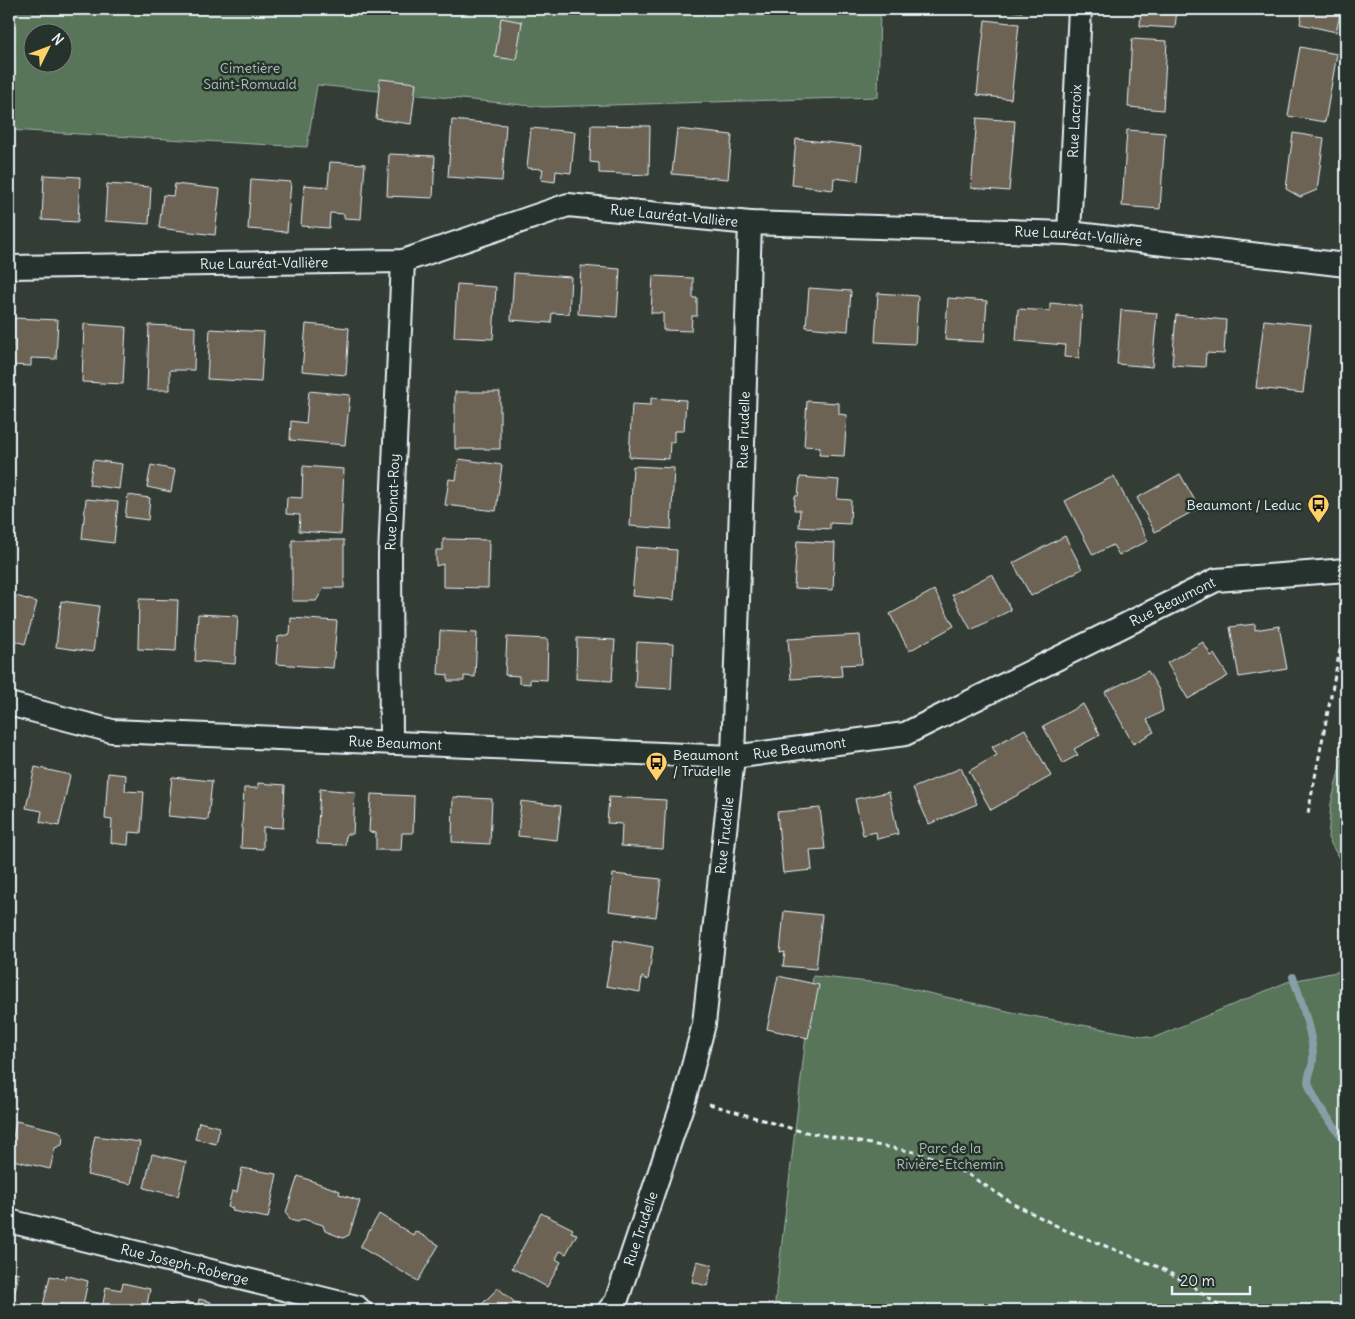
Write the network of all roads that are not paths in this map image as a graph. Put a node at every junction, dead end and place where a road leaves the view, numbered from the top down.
1 (1080, 9) edge
2 (750, 223) junction
3 (1069, 233) junction
4 (403, 261) junction
5 (1346, 265) edge
6 (9, 267) edge
7 (1346, 570) edge
8 (9, 704) edge
9 (391, 743) junction
10 (733, 757) junction
11 (9, 1221) edge
12 (360, 1310) edge
13 (609, 1310) edge

1 - 3 street, Rue Lacroix
2 - 3 street, Rue Lauréat-Vallière
2 - 4 street, Rue Lauréat-Vallière
2 - 10 street, Rue Trudelle
3 - 5 street, Rue Lauréat-Vallière
4 - 6 street, Rue Lauréat-Vallière
4 - 9 street, Rue Donat-Roy
7 - 10 street, Rue Beaumont
8 - 9 street, Rue Beaumont
9 - 10 street, Rue Beaumont
10 - 13 street, Rue Trudelle
11 - 12 street, Rue Joseph-Roberge

